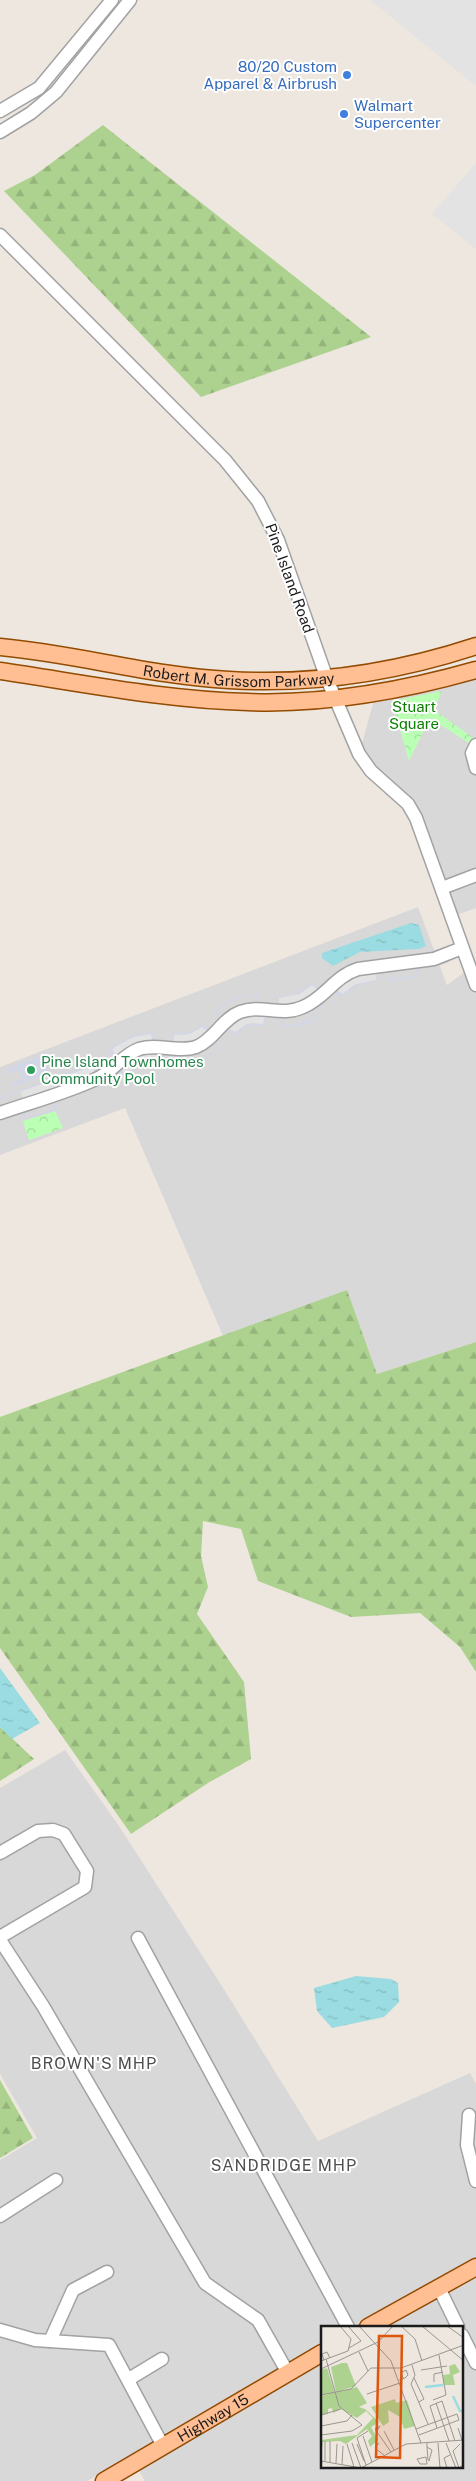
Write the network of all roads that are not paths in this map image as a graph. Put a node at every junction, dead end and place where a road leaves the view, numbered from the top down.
1 (112, 0) edge
2 (130, 0) edge
3 (0, 112) edge
4 (0, 132) edge
5 (0, 235) edge
6 (476, 646) edge
7 (0, 647) edge
8 (476, 670) edge
9 (0, 671) edge
10 (327, 680) junction
11 (334, 699) junction
12 (476, 745) edge
13 (476, 768) edge
14 (476, 875) edge
15 (442, 888) junction
16 (462, 948) junction
17 (476, 985) edge
18 (0, 1113) edge
19 (0, 1853) edge
20 (0, 1938) edge
21 (138, 1938) dead end
22 (469, 2116) dead end
23 (56, 2180) dead end
24 (476, 2180) edge
25 (0, 2216) edge
26 (476, 2267) edge
27 (107, 2272) dead end
28 (439, 2288) junction
29 (347, 2326) edge
30 (370, 2326) edge
31 (458, 2326) edge
32 (0, 2330) edge
33 (464, 2339) edge
34 (50, 2341) junction
35 (321, 2354) edge
36 (162, 2359) dead end
37 (476, 2363) edge
38 (288, 2373) junction
39 (128, 2379) junction
40 (163, 2446) junction
41 (125, 2476) edge
42 (104, 2481) edge

1 - 3 street
2 - 4 street
5 - 10 street, Pine Island Road
6 - 10 main road, Robert M. Grissom Parkway
7 - 10 main road, Robert M. Grissom Parkway
8 - 11 main road, Robert M. Grissom Parkway
9 - 11 main road, Robert M. Grissom Parkway
10 - 11 street, Pine Island Road
11 - 15 street, Pine Island Road
12 - 13 street
14 - 15 street
15 - 16 street, Pine Island Road
16 - 17 street, Pine Island Road
16 - 18 street
19 - 20 street
20 - 38 street
21 - 29 street
22 - 24 street
23 - 25 street
26 - 28 main road
27 - 34 street
28 - 30 main road
28 - 31 street
32 - 34 street
33 - 37 street
34 - 39 street
35 - 38 main road, Highway 15
36 - 39 street
38 - 40 main road, Highway 15
39 - 40 street
40 - 41 main road, Highway 15
41 - 42 main road, Highway 15

